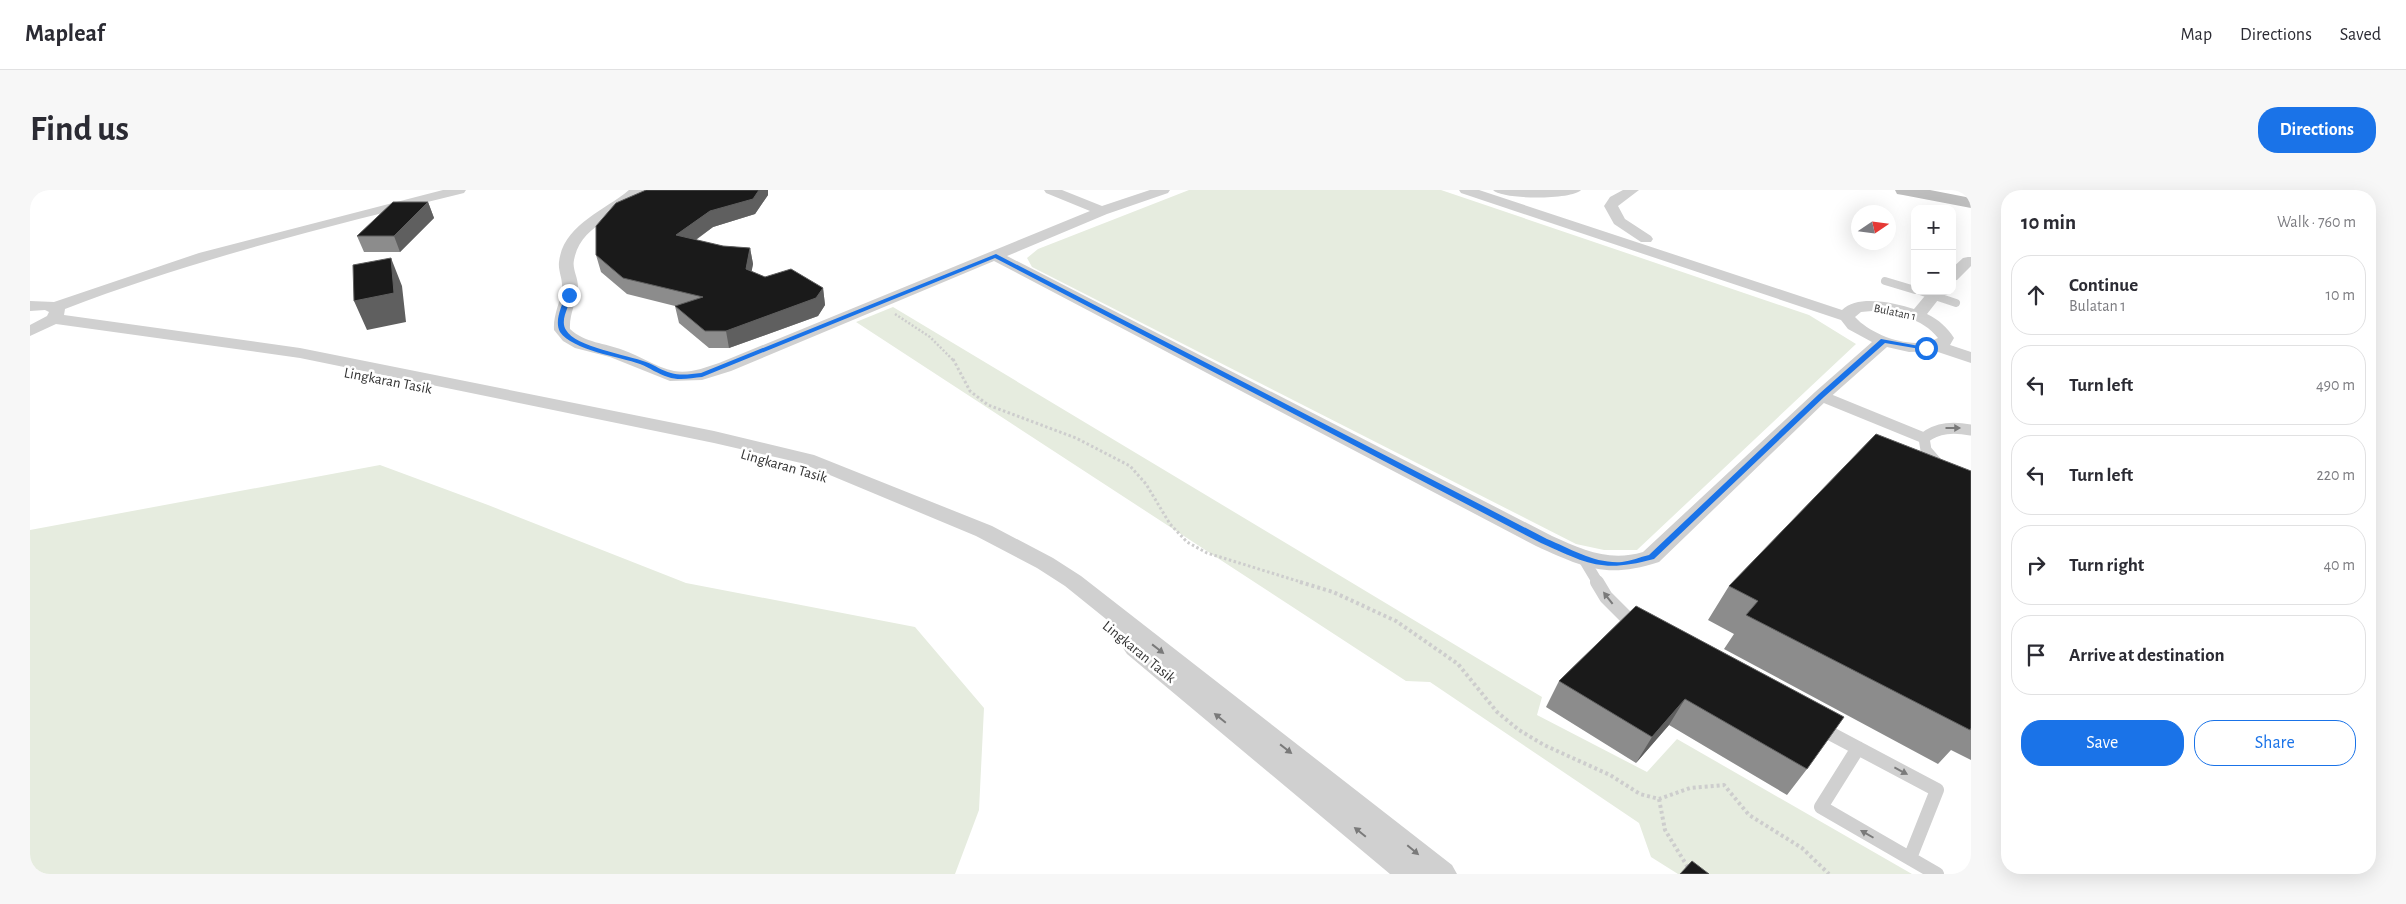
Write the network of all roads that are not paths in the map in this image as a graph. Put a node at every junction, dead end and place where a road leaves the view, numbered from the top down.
1 (459, 190) edge
2 (1051, 190) edge
3 (1164, 190) edge
4 (1466, 190) edge
5 (1493, 190) edge
6 (1500, 190) edge
7 (1574, 190) edge
8 (1632, 190) edge
9 (1903, 190) edge
10 (1966, 190) edge
11 (1971, 191) edge
12 (637, 192) edge
13 (1971, 203) edge
14 (1102, 212) junction
15 (1646, 240) junction
16 (996, 256) junction
17 (1968, 261) dead end
18 (1956, 273) edge
19 (1885, 281) dead end
20 (1911, 289) edge
21 (1929, 295) edge
22 (1936, 295) edge
23 (1956, 302) dead end
24 (30, 306) edge
25 (1851, 312) junction
26 (1917, 316) junction
27 (45, 321) edge
28 (1884, 341) junction
29 (1942, 342) junction
30 (1971, 346) edge
31 (1971, 358) edge
32 (1821, 396) junction
33 (1971, 430) edge
34 (1924, 438) junction
35 (1948, 471) edge
36 (1583, 558) junction
37 (1647, 634) edge
38 (1807, 721) edge
39 (1858, 748) junction
40 (1910, 858) junction
41 (1411, 874) edge
42 (1442, 874) edge
43 (1937, 874) edge

1 - 27 street
2 - 14 street
3 - 14 street
4 - 25 street
5 - 15 street
6 - 7 street
8 - 15 street
9 - 13 main road
10 - 11 main road
12 - 16 street
14 - 16 street
15 - 25 street
16 - 36 street
17 - 18 street
19 - 20 lane
21 - 26 street
22 - 23 lane
24 - 27 street
25 - 26 street, Bulatan 1
25 - 28 street, Bulatan 1
26 - 29 street, Bulatan 1
41 -> 27 street, Lingkaran Tasik
27 -> 42 street
28 - 29 street, Bulatan 1
28 - 32 street
29 - 30 street
29 - 31 street
32 - 34 lane
32 - 36 street
34 -> 33 lane
34 - 35 lane
37 -> 36 lane
38 - 39 lane
39 -> 40 lane
40 -> 39 lane
40 - 43 lane

